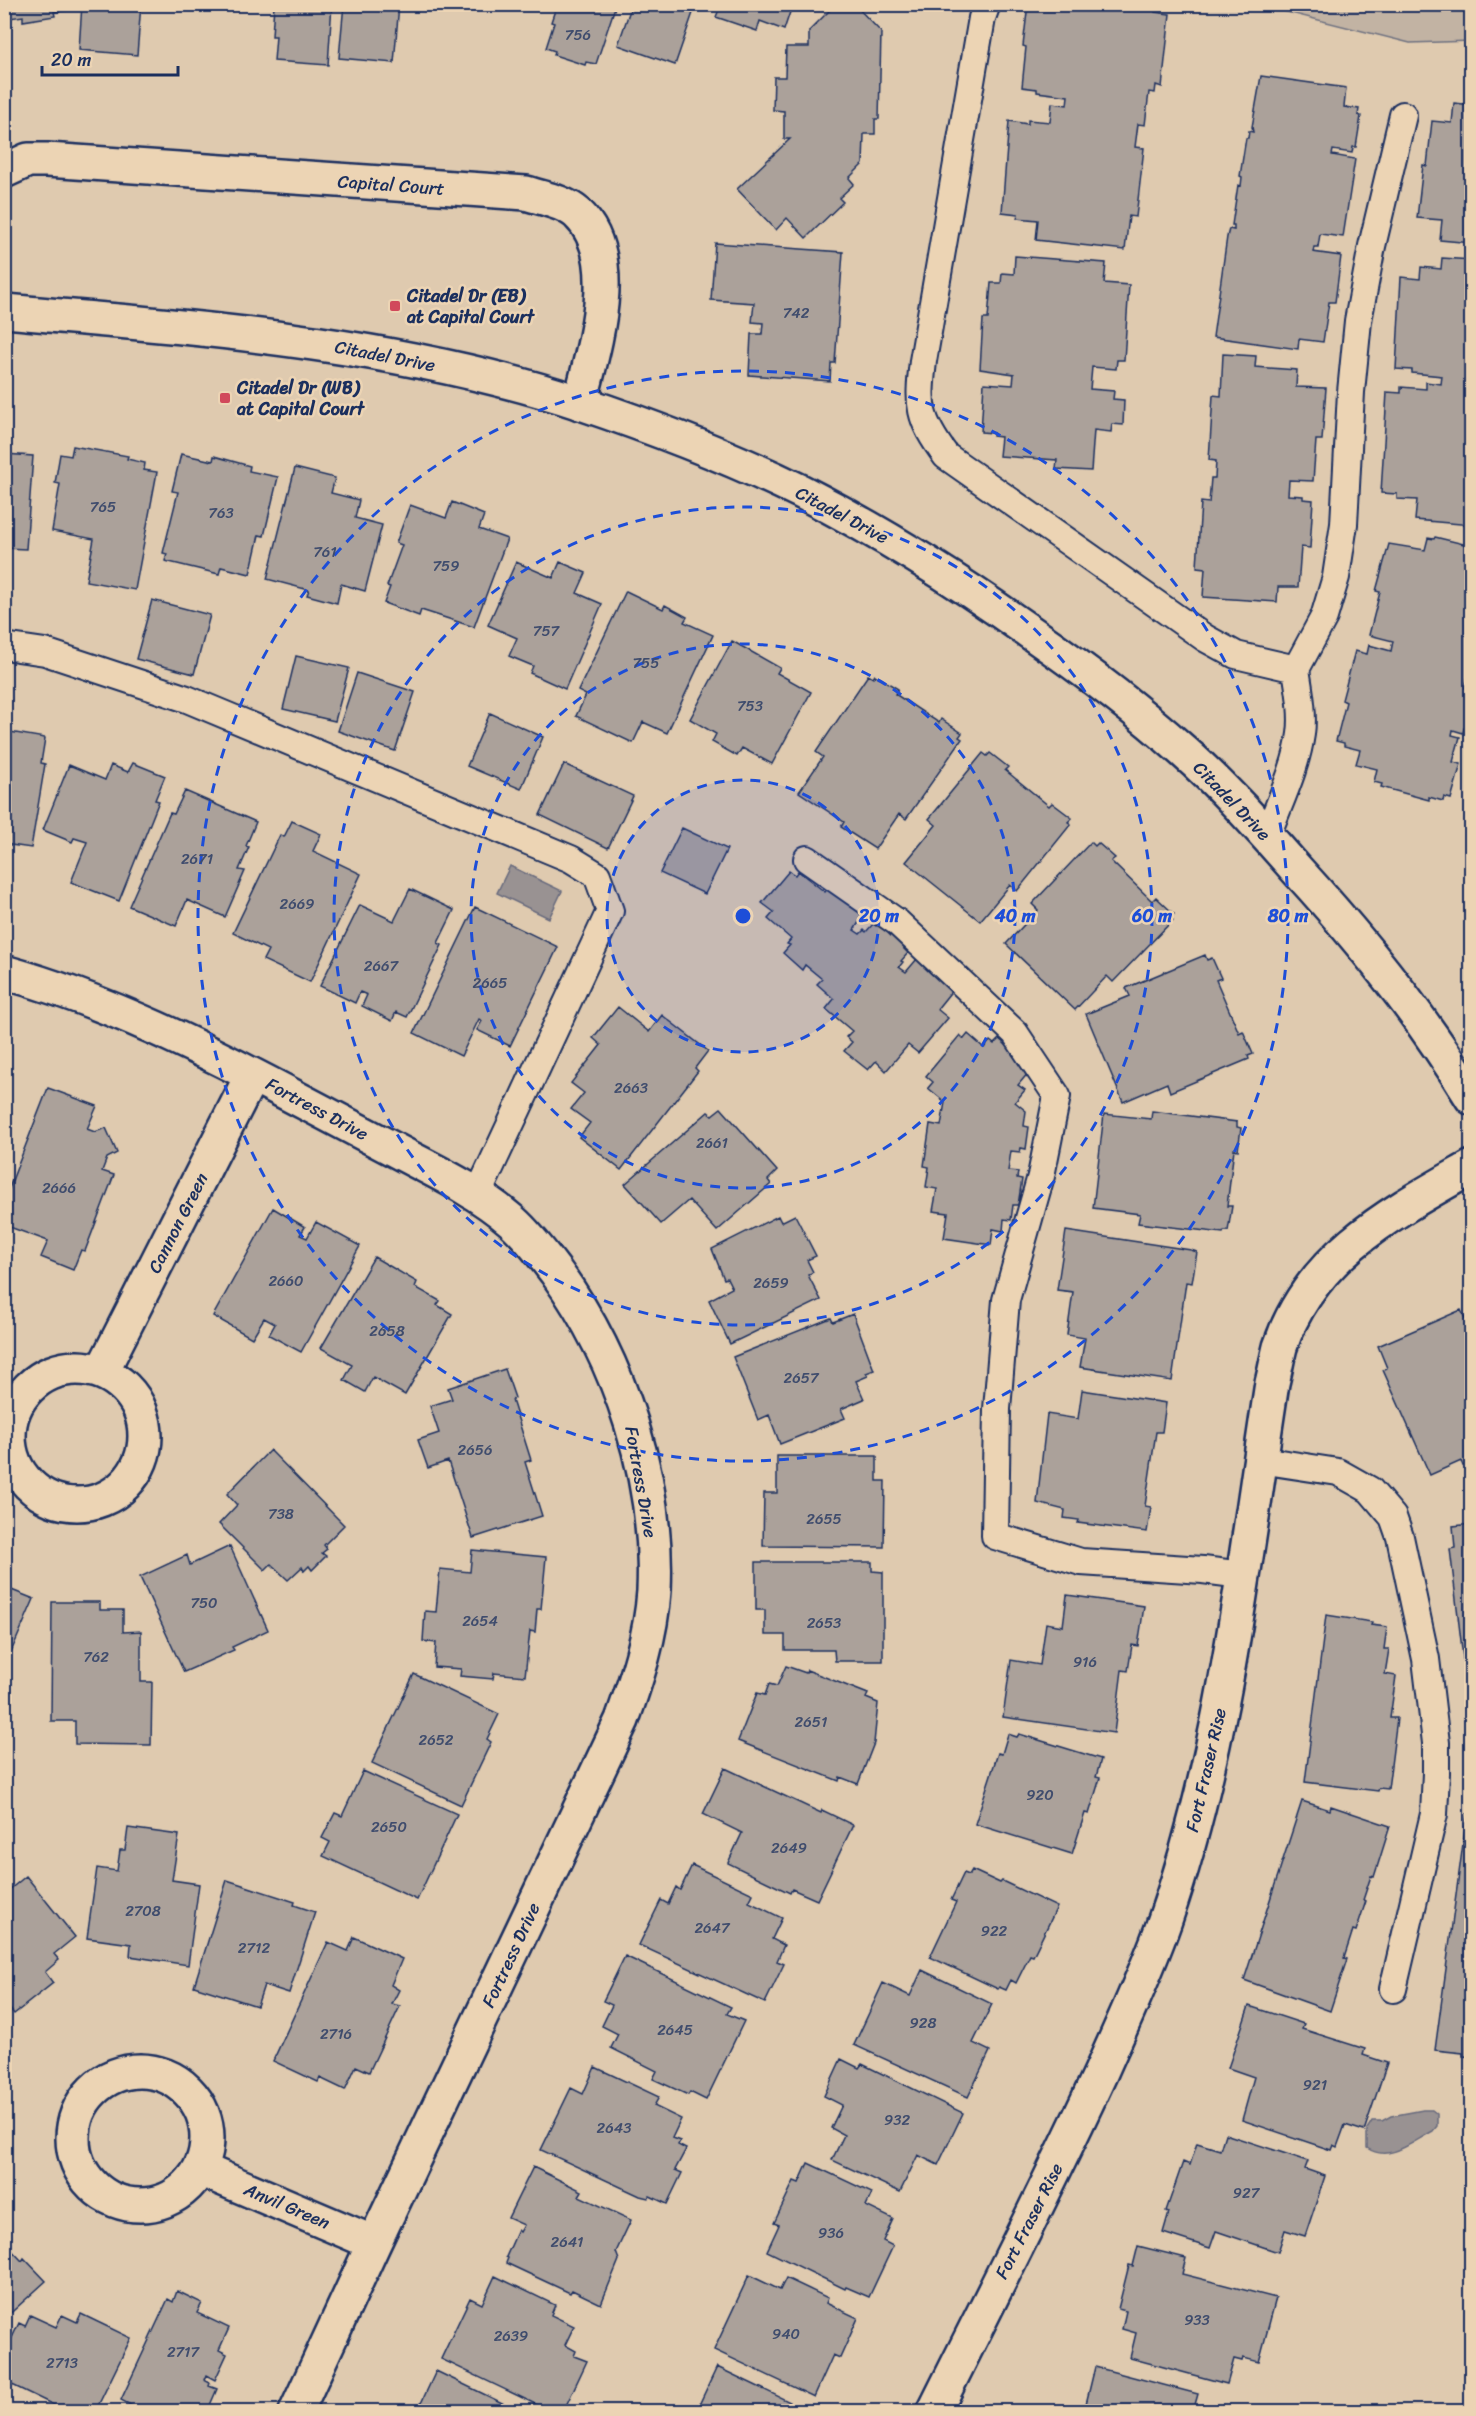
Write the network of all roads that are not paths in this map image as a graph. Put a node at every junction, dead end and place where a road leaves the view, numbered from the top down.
1 (987, 4) edge
2 (1403, 115) dead end
3 (4, 171) edge
4 (4, 311) edge
5 (580, 403) junction
6 (4, 646) edge
7 (1296, 669) junction
8 (1267, 836) junction
9 (807, 859) dead end
10 (4, 972) edge
11 (252, 1075) junction
12 (1472, 1098) edge
13 (1472, 1167) edge
14 (478, 1194) junction
15 (102, 1371) junction
16 (1260, 1460) junction
17 (1242, 1575) junction
18 (1393, 1989) dead end
19 (200, 2169) junction
20 (374, 2243) junction
21 (296, 2412) edge
22 (934, 2412) edge

1 - 7 lane
2 - 7 lane
3 - 5 street, Capital Court
4 - 5 street, Citadel Drive
5 - 8 street, Citadel Drive
6 - 14 lane
7 - 8 lane
8 - 12 street, Citadel Drive
9 - 17 lane
10 - 11 street, Fortress Drive
11 - 14 street, Fortress Drive
11 - 15 street, Cannon Green
13 - 16 street, Fort Fraser Rise
14 - 20 street, Fortress Drive
15 - 15 street
16 - 17 street, Fort Fraser Rise
16 - 18 lane
17 - 22 street, Fort Fraser Rise
19 - 19 street
19 - 20 street, Anvil Green
20 - 21 street, Fortress Drive

